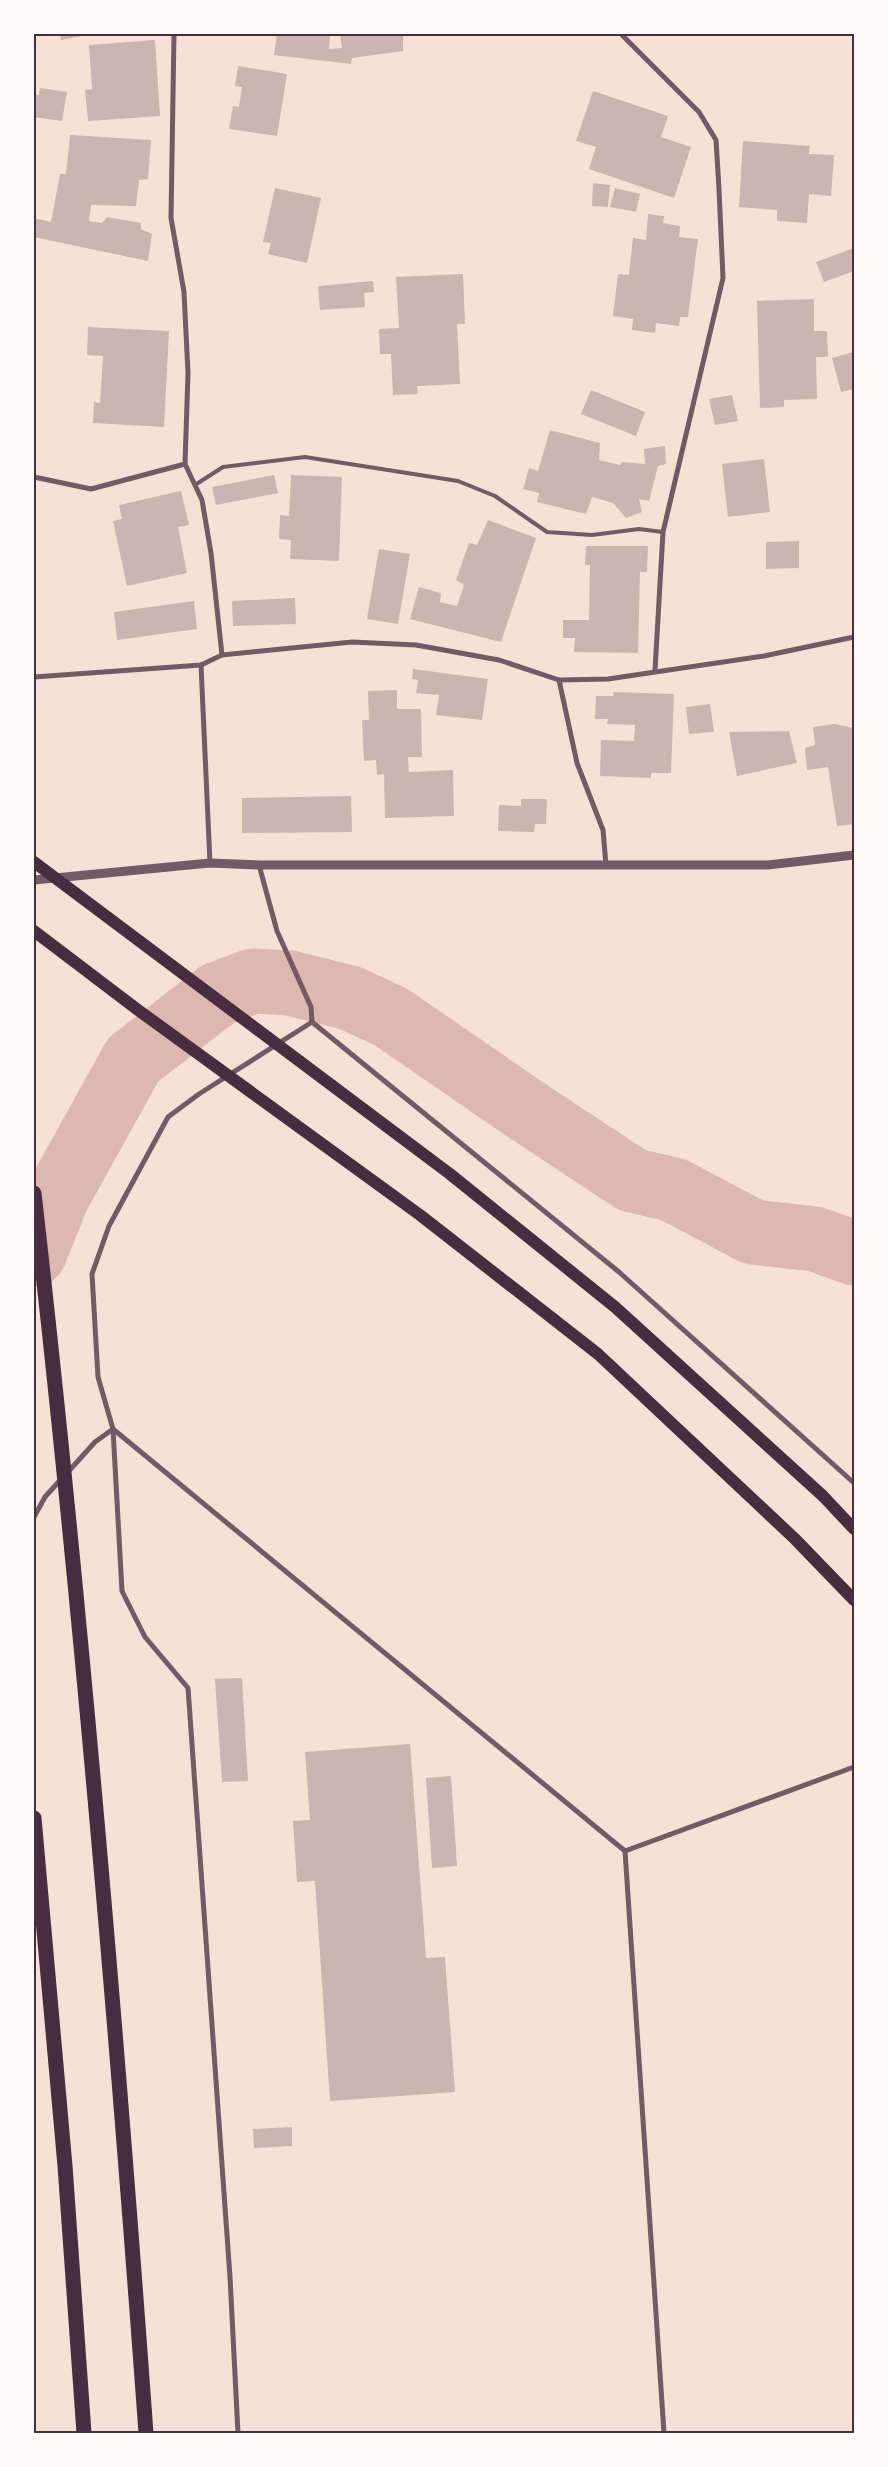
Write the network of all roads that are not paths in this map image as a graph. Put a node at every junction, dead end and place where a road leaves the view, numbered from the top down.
1 (174, 34) edge
2 (621, 34) edge
3 (185, 464) junction
4 (34, 477) edge
5 (195, 485) junction
6 (662, 532) junction
7 (854, 637) edge
8 (222, 655) junction
9 (201, 665) junction
10 (655, 670) junction
11 (34, 677) edge
12 (559, 680) junction
13 (854, 855) edge
14 (34, 862) edge
15 (210, 863) junction
16 (259, 865) junction
17 (606, 865) junction
18 (54, 878) junction
19 (34, 880) edge
20 (34, 931) edge
21 (312, 1022) junction
22 (34, 1193) edge
23 (112, 1429) junction
24 (854, 1483) edge
25 (34, 1517) edge
26 (854, 1530) edge
27 (854, 1600) edge
28 (854, 1767) edge
29 (34, 1818) edge
30 (625, 1851) junction
31 (84, 2433) edge
32 (146, 2433) edge
33 (238, 2433) edge
34 (664, 2433) edge

1 - 3 street
2 - 6 street
3 - 4 street
3 - 5 street
5 - 6 lane
5 - 8 street
6 - 10 street
7 - 10 street
8 - 9 street
8 - 12 street
9 - 11 street
9 - 15 street
10 - 12 street
12 - 17 street
13 - 17 street
14 - 18 main road
15 - 16 street
15 - 18 street
16 - 17 street
16 - 21 street
18 - 19 street
18 - 26 main road
20 - 27 main road
21 - 23 street
21 - 24 street
22 - 32 highway
23 - 25 street
23 - 30 street
23 - 33 street
28 - 30 street
29 - 31 highway
30 - 34 street

